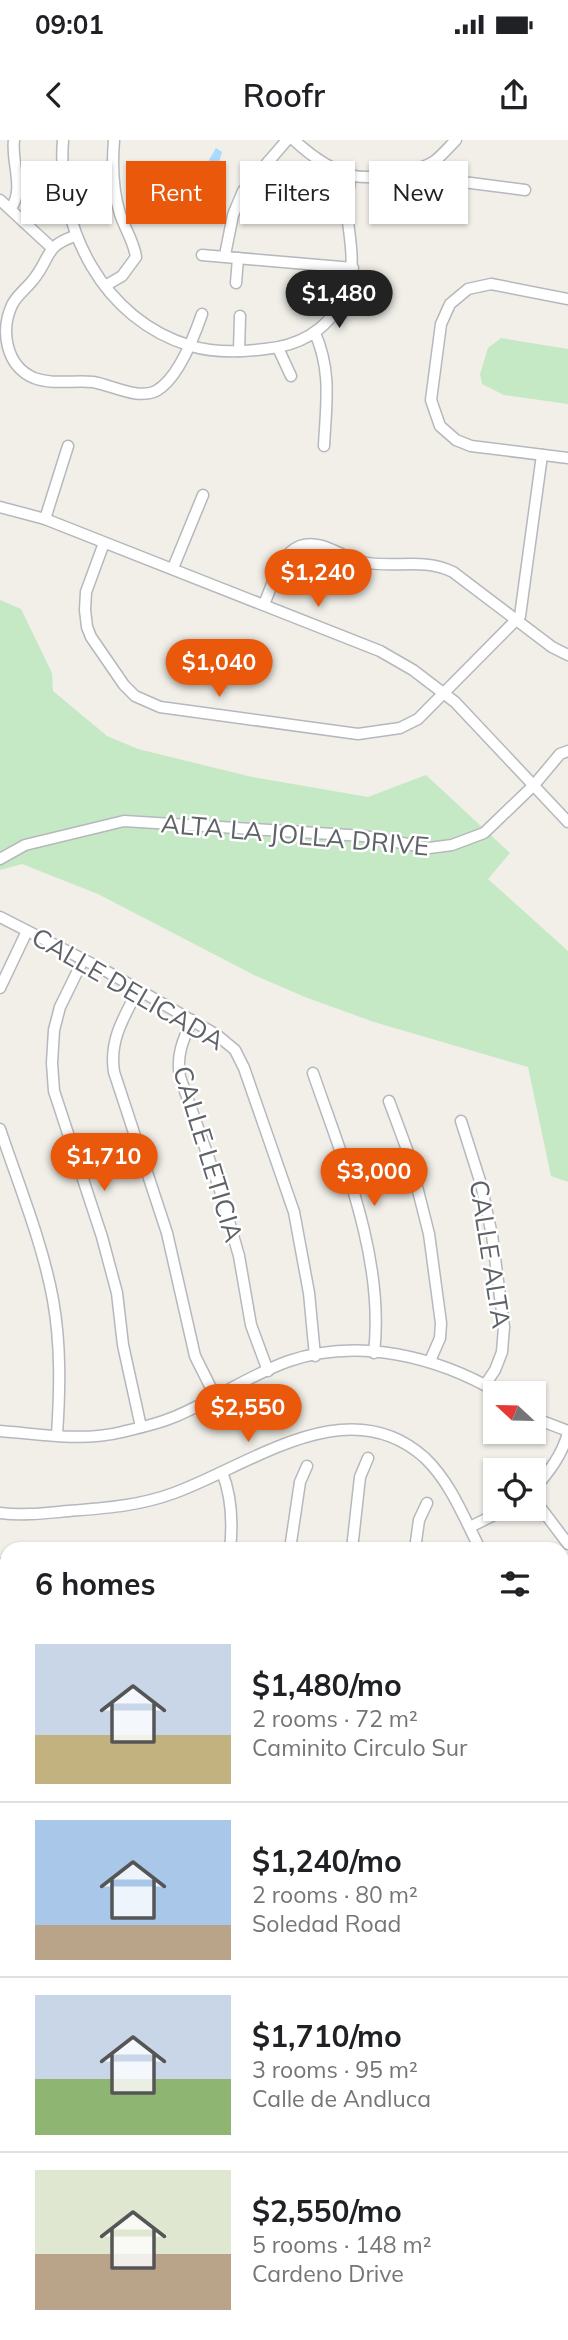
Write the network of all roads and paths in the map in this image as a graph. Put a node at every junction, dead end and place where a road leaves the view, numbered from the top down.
1 (14, 140) edge
2 (63, 140) edge
3 (114, 140) edge
4 (287, 140) edge
5 (294, 140) edge
6 (456, 140) edge
7 (324, 161) edge
8 (435, 161) edge
9 (468, 183) edge
10 (526, 190) dead end
11 (0, 200) edge
12 (11, 208) junction
13 (349, 224) edge
14 (75, 236) junction
15 (52, 248) junction
16 (202, 255) dead end
17 (225, 255) junction
18 (238, 258) junction
19 (353, 268) junction
20 (236, 283) dead end
21 (105, 286) junction
22 (568, 299) edge
23 (202, 314) dead end
24 (240, 316) dead end
25 (315, 333) junction
26 (190, 346) junction
27 (278, 348) junction
28 (239, 351) junction
29 (291, 376) dead end
30 (68, 446) dead end
31 (324, 446) dead end
32 (542, 455) junction
33 (568, 458) edge
34 (203, 495) dead end
35 (0, 507) edge
36 (45, 519) junction
37 (104, 543) junction
38 (173, 568) junction
39 (264, 604) junction
40 (516, 620) junction
41 (568, 655) edge
42 (444, 694) junction
43 (568, 751) edge
44 (534, 785) junction
45 (568, 822) edge
46 (0, 859) edge
47 (0, 917) edge
48 (27, 931) junction
49 (83, 960) junction
50 (0, 988) edge
51 (138, 990) junction
52 (192, 1020) junction
53 (313, 1073) dead end
54 (389, 1101) dead end
55 (461, 1121) dead end
56 (0, 1129) edge
57 (374, 1353) junction
58 (314, 1356) junction
59 (430, 1362) junction
60 (268, 1371) junction
61 (488, 1381) edge
62 (483, 1384) edge
63 (215, 1396) junction
64 (546, 1423) edge
65 (141, 1427) junction
66 (0, 1431) edge
67 (568, 1432) edge
68 (57, 1435) junction
69 (368, 1458) dead end
70 (307, 1466) dead end
71 (222, 1472) junction
72 (546, 1475) edge
73 (427, 1503) dead end
74 (0, 1513) edge
75 (546, 1515) edge
76 (483, 1520) edge
77 (470, 1527) junction
78 (230, 1542) edge
79 (291, 1542) edge
80 (353, 1542) edge
81 (416, 1542) edge
82 (477, 1542) edge
83 (566, 1542) edge

1 - 12 street
2 - 14 street
3 - 21 street
4 - 17 street
5 - 7 street
6 - 8 street
9 - 10 street
11 - 12 street
12 - 15 street
13 - 19 street
14 - 15 street
14 - 21 street
15 - 26 street
16 - 17 street
17 - 18 street
18 - 19 street
18 - 20 street
19 - 25 street
21 - 26 street
22 - 32 street
23 - 26 street
24 - 28 street
25 - 27 street
25 - 31 street
26 - 28 street
27 - 28 street
27 - 29 street
30 - 36 street
32 - 33 street
32 - 40 street
34 - 38 street
35 - 36 street
36 - 37 street
37 - 38 street
37 - 42 street
38 - 39 street
39 - 40 street
39 - 42 street
40 - 41 street
40 - 42 street
42 - 44 street
43 - 44 street, ALTA LA JOLLA DRIVE
44 - 45 street
44 - 46 street, ALTA LA JOLLA DRIVE
47 - 48 street, CALLE DELICADA
48 - 49 street, CALLE DELICADA
48 - 50 street
49 - 51 street, CALLE DELICADA
49 - 65 street
51 - 52 street, CALLE DELICADA
51 - 63 street
52 - 58 street, CALLE DELICADA
52 - 60 street, CALLE LETICIA
53 - 57 street
54 - 59 street
55 - 61 street, CALLE ALTA
56 - 68 street
57 - 58 street
57 - 59 street
58 - 60 street
59 - 62 street
60 - 63 street
63 - 65 street
64 - 67 street
65 - 68 street
66 - 68 street
67 - 72 street
69 - 80 street
70 - 79 street
71 - 74 street
71 - 77 street
71 - 78 street
73 - 81 street
75 - 83 street
76 - 77 street
77 - 82 street

